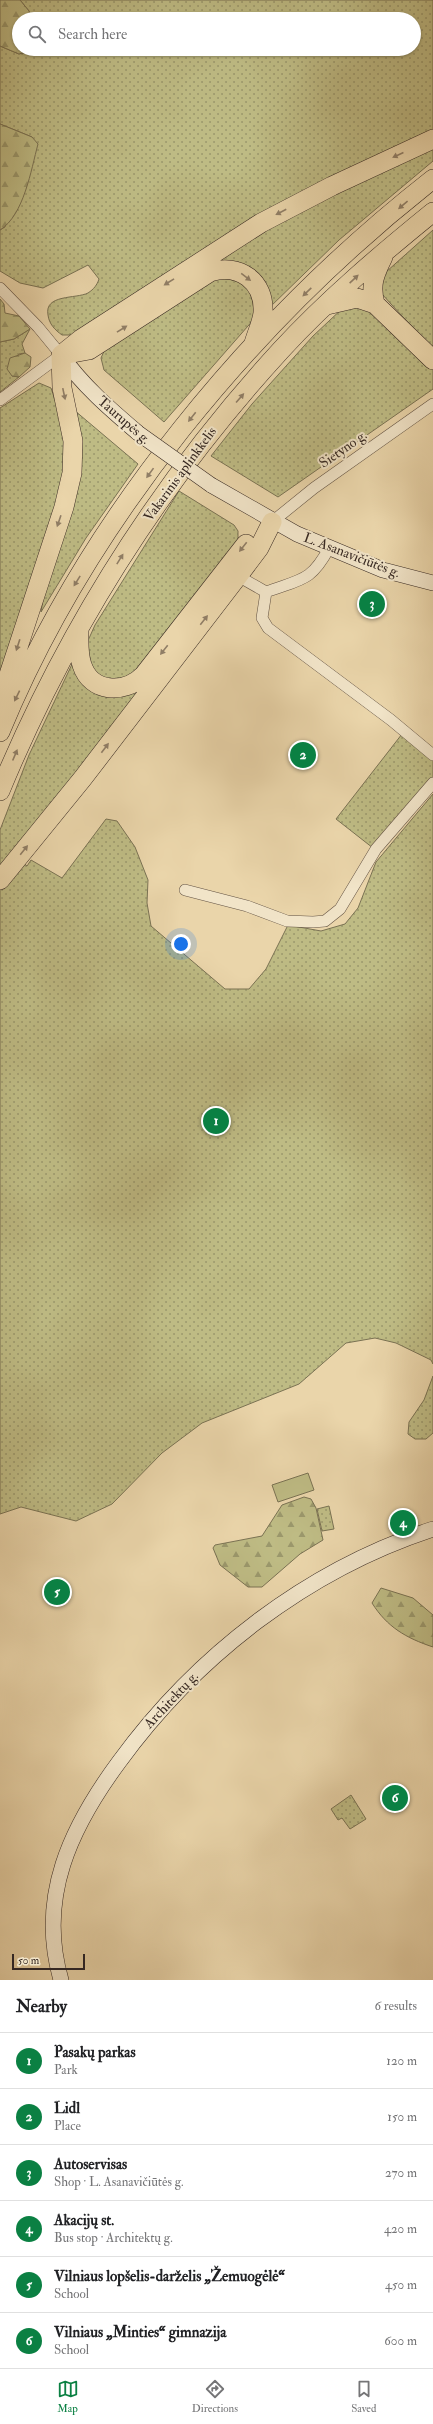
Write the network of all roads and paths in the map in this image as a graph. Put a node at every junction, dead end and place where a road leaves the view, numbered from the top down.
1 (433, 139) edge
2 (433, 180) edge
3 (433, 212) edge
4 (387, 249) junction
5 (0, 288) edge
6 (375, 304) junction
7 (326, 306) junction
8 (254, 344) junction
9 (61, 355) junction
10 (433, 360) edge
11 (0, 400) edge
12 (433, 404) edge
13 (272, 522) junction
14 (329, 548) junction
15 (238, 576) junction
16 (433, 583) edge
17 (266, 592) junction
18 (79, 629) junction
19 (0, 702) edge
20 (0, 732) edge
21 (433, 754) edge
22 (433, 783) edge
23 (0, 791) edge
24 (0, 880) edge
25 (185, 890) dead end
26 (433, 1529) edge
27 (61, 1980) edge

1 -> 9 highway
2 -> 8 highway, Vakarinis aplinkkelis
3 - 4 highway, Vakarinis aplinkkelis
4 - 6 highway
7 -> 4 highway, Vakarinis aplinkkelis
5 - 9 street, Taurupės g.
6 - 7 highway
6 - 10 highway
18 -> 7 highway, Vakarinis aplinkkelis
9 -> 8 highway
8 -> 20 highway, Vakarinis aplinkkelis
9 - 11 street
9 - 13 street, Taurupės g., bridge
9 -> 19 highway
12 - 13 street, Sietyno g.
13 - 14 street, L. Asanavičiūtės g.
13 - 15 highway
13 -> 18 highway
14 - 16 street, L. Asanavičiūtės g.
14 - 17 street
15 - 17 street
24 -> 15 highway
17 - 21 street
23 -> 18 highway, Vakarinis aplinkkelis
22 - 25 street
26 - 27 street, Architektų g.

